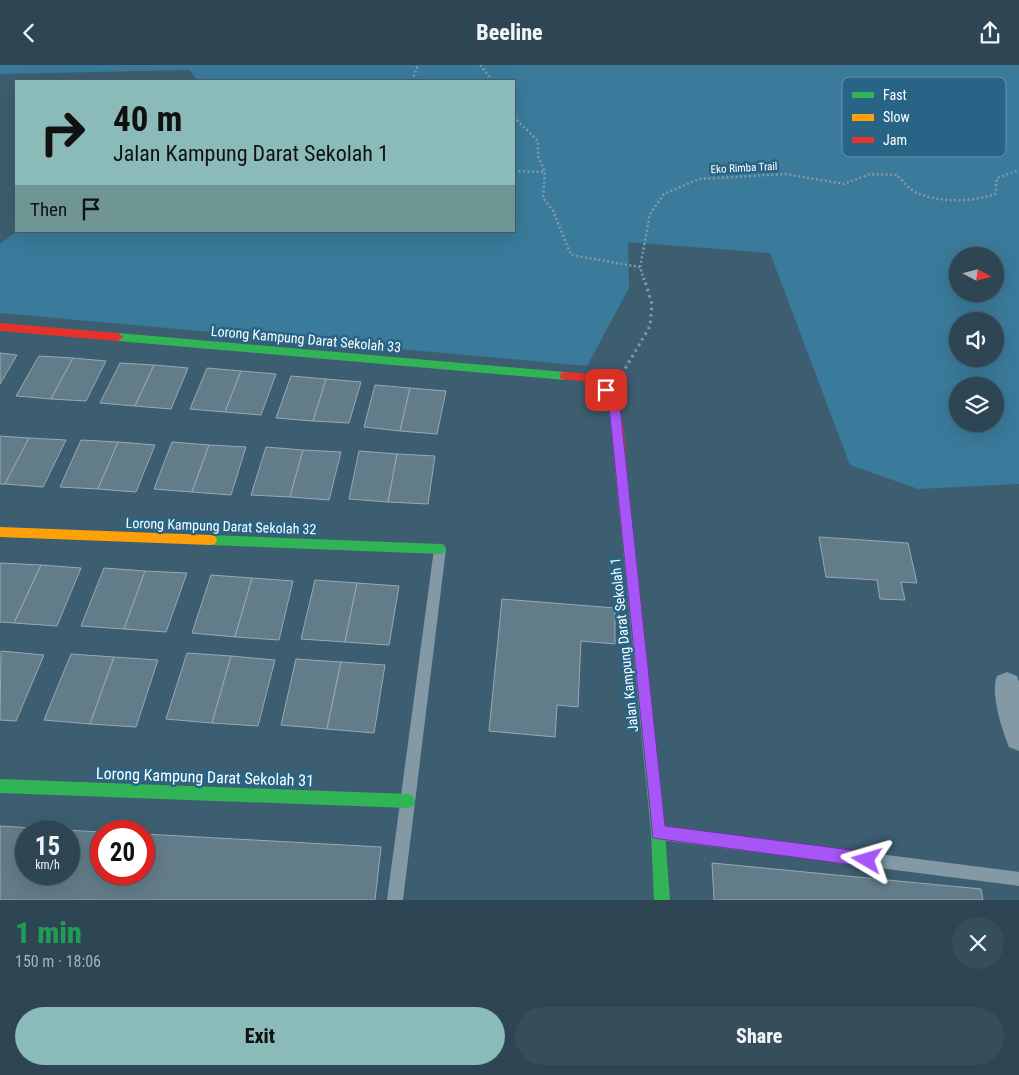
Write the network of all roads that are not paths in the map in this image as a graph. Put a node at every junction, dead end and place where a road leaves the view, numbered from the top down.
1 (0, 327) edge
2 (606, 390) joint
3 (0, 532) edge
4 (440, 549) joint
5 (1007, 686) dead end
6 (1019, 737) edge
7 (0, 786) edge
8 (408, 801) junction
9 (658, 833) junction
10 (1019, 879) edge
11 (395, 900) edge
12 (662, 900) edge

1 - 2 street, Lorong Kampung Darat Sekolah 33
2 - 9 street, Jalan Kampung Darat Sekolah 1
3 - 4 street, Lorong Kampung Darat Sekolah 32
4 - 8 lane
5 - 6 street
7 - 8 street, Lorong Kampung Darat Sekolah 31
8 - 11 lane
9 - 10 lane
9 - 12 street, Jalan Kampung Darat Sekolah 1

